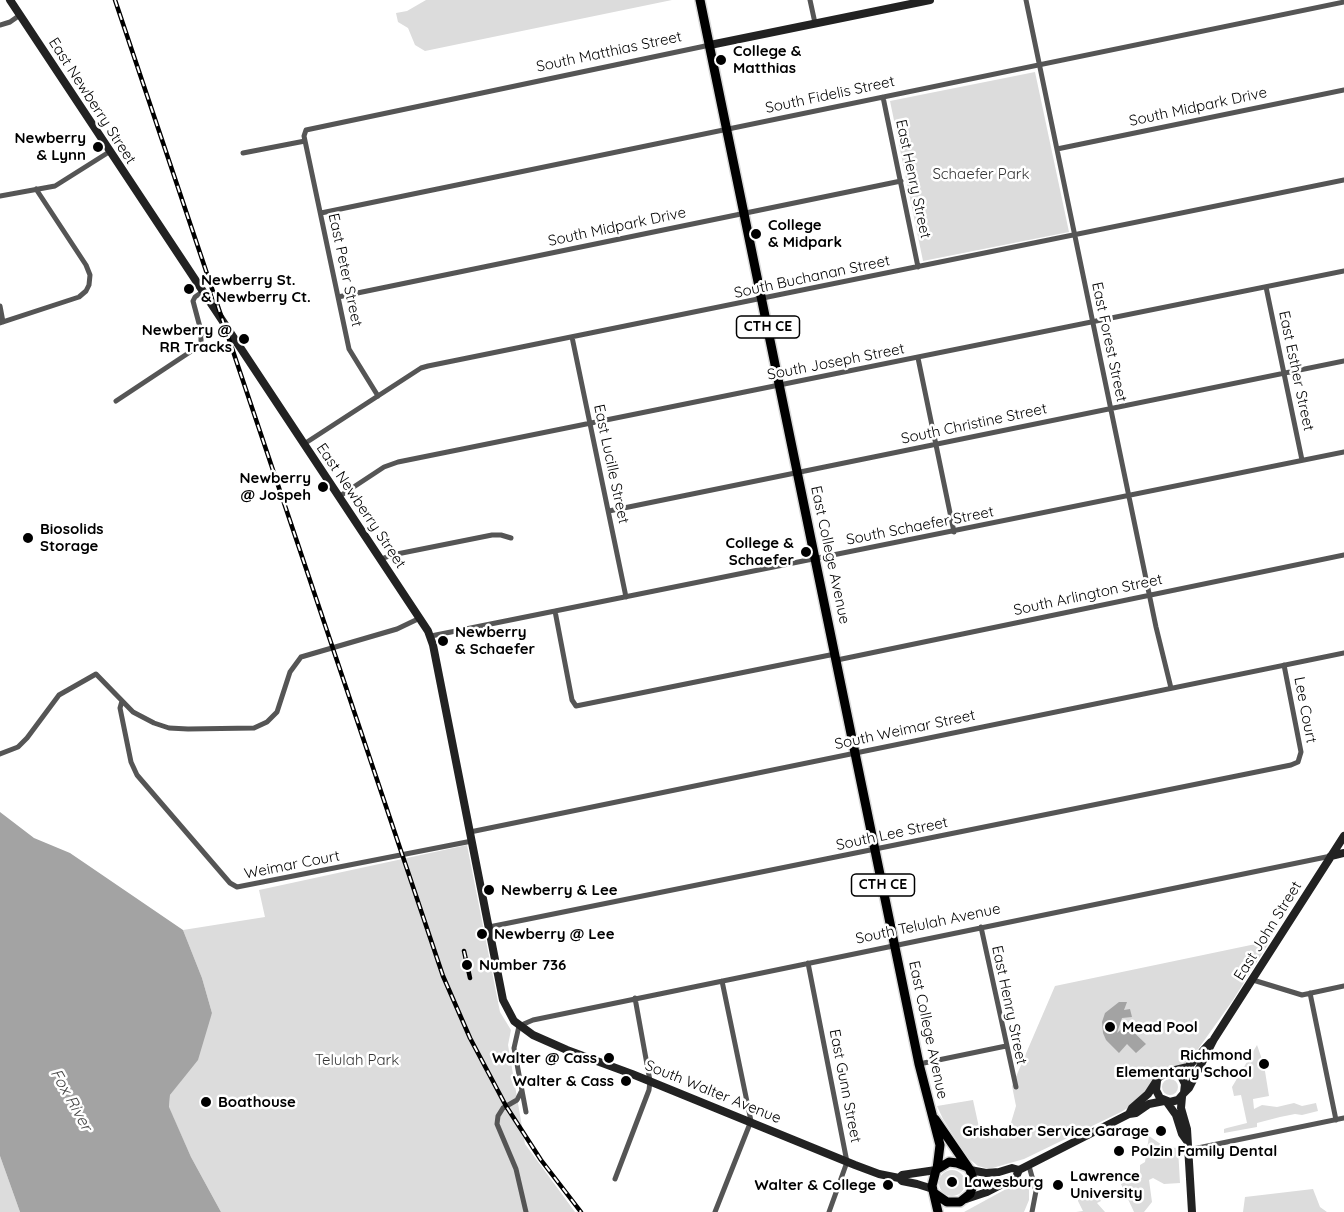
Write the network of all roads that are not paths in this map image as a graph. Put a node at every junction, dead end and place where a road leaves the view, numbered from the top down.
1 (10, 0) edge
2 (700, 0) edge
3 (810, 0) edge
4 (930, 0) edge
5 (1026, 0) edge
6 (1344, 2) edge
7 (20, 15) junction
8 (815, 23) junction
9 (0, 25) edge
10 (710, 45) junction
11 (1040, 66) junction
12 (1344, 90) edge
13 (883, 97) junction
14 (727, 129) junction
15 (305, 141) junction
16 (1057, 148) junction
17 (109, 152) junction
18 (243, 153) dead end
19 (1344, 180) edge
20 (900, 181) junction
21 (36, 189) junction
22 (0, 196) edge
23 (321, 213) junction
24 (744, 213) junction
25 (1075, 236) junction
26 (918, 267) junction
27 (1344, 271) edge
28 (1266, 287) junction
29 (202, 292) junction
30 (338, 297) junction
31 (762, 299) junction
32 (0, 306) edge
33 (1093, 322) junction
34 (2, 323) edge
35 (572, 337) junction
36 (918, 358) junction
37 (1344, 361) edge
38 (1284, 373) junction
39 (780, 386) junction
40 (378, 396) junction
41 (116, 400) dead end
42 (1111, 409) junction
43 (590, 423) junction
44 (304, 444) junction
45 (937, 444) junction
46 (1344, 452) edge
47 (1302, 460) junction
48 (798, 472) junction
49 (1129, 495) junction
50 (340, 496) junction
51 (609, 511) junction
52 (954, 532) junction
53 (511, 538) dead end
54 (1344, 555) edge
55 (381, 559) junction
56 (816, 559) junction
57 (1149, 596) junction
58 (626, 597) junction
59 (555, 611) junction
60 (420, 618) junction
61 (431, 636) junction
62 (1344, 653) edge
63 (836, 657) junction
64 (1284, 665) junction
65 (1171, 688) junction
66 (122, 701) junction
67 (855, 753) junction
68 (0, 754) edge
69 (1299, 760) joint
70 (471, 836) junction
71 (1344, 837) edge
72 (876, 849) junction
73 (1344, 854) edge
74 (1332, 856) junction
75 (489, 927) junction
76 (981, 927) junction
77 (895, 945) junction
78 (808, 963) junction
79 (1253, 980) junction
80 (722, 981) junction
81 (1344, 986) edge
82 (1310, 993) junction
83 (635, 998) junction
84 (519, 1026) junction
85 (1214, 1039) junction
86 (1005, 1046) junction
87 (919, 1064) junction
88 (1172, 1072) junction
89 (650, 1081) junction
90 (1157, 1081) junction
91 (1016, 1087) dead end
92 (522, 1091) junction
93 (1183, 1095) junction
94 (1165, 1101) junction
95 (526, 1112) dead end
96 (1129, 1114) junction
97 (932, 1115) junction
98 (1344, 1118) edge
99 (1336, 1120) junction
100 (751, 1121) junction
101 (1187, 1146) junction
102 (847, 1162) junction
103 (1029, 1166) junction
104 (969, 1168) junction
105 (937, 1169) junction
106 (1019, 1170) junction
107 (899, 1178) junction
108 (615, 1179) dead end
109 (934, 1191) junction
110 (963, 1200) junction
111 (526, 1212) edge
112 (715, 1212) edge
113 (828, 1212) edge
114 (938, 1212) edge
115 (952, 1212) edge
116 (1032, 1212) edge
117 (1192, 1212) edge

1 - 7 main road, East Newberry Street
2 - 10 main road, East College Avenue / CTH CE
3 - 8 street
4 - 8 main road, South Matthias Street
5 - 11 street, East Forest Street
6 - 11 street, South Fidelis Street
7 - 9 street
7 - 17 main road, East Newberry Street
8 - 10 main road, South Matthias Street
10 - 14 main road, East College Avenue / CTH CE
10 - 15 street, South Matthias Street
11 - 13 street, South Fidelis Street
11 - 16 street, East Forest Street
12 - 16 street, South Midpark Drive
13 - 14 street, South Fidelis Street
13 - 20 street, East Henry Street
14 - 23 street, South Fidelis Street
14 - 24 main road, East College Avenue / CTH CE
15 - 18 street
15 - 23 street, East Peter Street
16 - 25 street, East Forest Street
17 - 21 street
17 - 29 main road, East Newberry Street
19 - 25 street, South Buchanan Street
20 - 24 street, South Midpark Drive
20 - 26 street, East Henry Street
21 - 22 street
21 - 34 street
23 - 30 street, East Peter Street
24 - 30 street, South Midpark Drive
24 - 31 main road, East College Avenue / CTH CE
25 - 26 street, South Buchanan Street
25 - 33 street, East Forest Street
26 - 31 street, South Buchanan Street
27 - 28 street, South Joseph Street
28 - 33 street, South Joseph Street
28 - 38 street, East Esther Street
29 - 41 street
29 - 44 main road, East Newberry Street
30 - 40 street, East Peter Street
31 - 35 street, South Buchanan Street
31 - 39 main road, East College Avenue / CTH CE
32 - 34 street
33 - 36 street, South Joseph Street
33 - 42 street, East Forest Street
35 - 40 street, South Buchanan Street
35 - 43 street, East Lucille Street
36 - 39 street, South Joseph Street
36 - 45 street
37 - 38 street, South Christine Street
38 - 42 street, South Christine Street
38 - 47 street, East Esther Street
39 - 43 street, South Joseph Street
39 - 48 main road, East College Avenue / CTH CE
40 - 44 street, South Buchanan Street
42 - 45 street, South Christine Street
42 - 49 street, East Forest Street
43 - 50 street, South Joseph Street
43 - 51 street, East Lucille Street
44 - 50 main road, East Newberry Street
45 - 48 street, South Christine Street
45 - 52 street
46 - 47 street, South Schaefer Street
47 - 49 street, South Schaefer Street
48 - 51 street, South Christine Street
48 - 56 main road, East College Avenue / CTH CE
49 - 52 street, South Schaefer Street
49 - 57 street, East Forest Street
50 - 55 main road, East Newberry Street
51 - 58 street, East Lucille Street
52 - 56 street, South Schaefer Street
53 - 55 street
54 - 57 street, South Arlington Street
55 - 60 main road, East Newberry Street
56 - 58 street, South Schaefer Street
56 - 63 main road, East College Avenue / CTH CE
57 - 63 street, South Arlington Street
57 - 65 street, East Forest Street
58 - 59 street, South Schaefer Street
59 - 61 street, South Schaefer Street
59 - 63 street, South Arlington Street
60 - 61 main road, East Newberry Street
60 - 66 street
61 - 70 main road, East Newberry Street
62 - 64 street, South Weimar Street
63 - 67 main road, East College Avenue / CTH CE
64 - 65 street, South Weimar Street
64 - 69 street, Lee Court
65 - 67 street, South Weimar Street
66 - 68 street
66 - 70 street, Weimar Court
67 - 70 street, South Weimar Street
67 - 72 main road, East College Avenue / CTH CE
69 - 72 street, South Lee Street
70 - 75 main road, East Newberry Street
71 - 74 main road, East John Street
72 - 75 street, South Lee Street
72 - 77 main road, East College Avenue / CTH CE
73 - 74 main road, South Telulah Avenue
74 - 76 street, South Telulah Avenue
74 - 79 main road, East John Street
75 - 84 main road, East Newberry Street
76 - 77 street, South Telulah Avenue
76 - 86 street, East Henry Street
77 - 78 street, South Telulah Avenue
77 - 87 main road, East College Avenue / CTH CE
78 - 80 street, South Telulah Avenue
78 - 102 street, East Gunn Street
79 - 82 street
79 - 85 main road, East John Street
80 - 83 street, South Telulah Avenue
80 - 100 street
81 - 82 street
82 - 99 street
83 - 84 street, South Telulah Avenue
83 - 89 street
84 - 89 main road, South Walter Avenue
84 - 92 street
85 - 88 main road, East John Street
85 - 93 main road, East John Street
86 - 87 street
86 - 91 street, East Henry Street
87 - 97 main road, East College Avenue / CTH CE
88 - 90 main road
88 - 93 main road
89 - 100 main road, South Walter Avenue
89 - 108 street
90 - 94 main road
90 - 96 main road
92 - 95 street
92 - 111 street
93 - 94 main road
93 - 101 main road
94 - 96 main road
94 - 101 main road
96 - 103 main road
97 - 104 main road, East College Avenue / CTH CE
97 - 105 main road, East College Avenue / CTH CE
98 - 99 street
99 - 101 street
100 - 102 main road, South Walter Avenue
100 - 112 street
101 - 117 main road
102 - 107 main road, South Walter Avenue
102 - 113 street, East Gunn Street
103 - 106 main road
103 - 116 street
104 - 105 main road
104 - 106 main road
104 - 110 main road
105 - 107 main road, South Walter Avenue
105 - 109 main road
106 - 110 main road
107 - 109 main road, South Walter Avenue
109 - 110 main road
109 - 114 main road
110 - 115 main road

